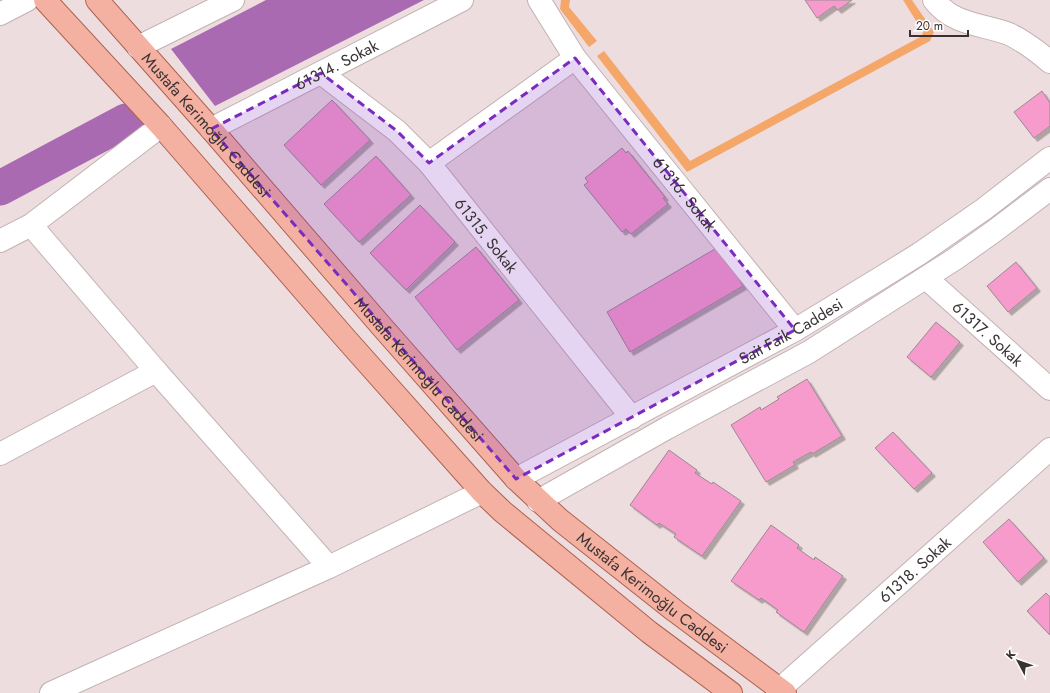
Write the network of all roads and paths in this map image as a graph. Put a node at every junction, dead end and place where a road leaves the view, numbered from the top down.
1 (27, 0) edge
2 (45, 0) edge
3 (97, 0) edge
4 (233, 0) edge
5 (462, 0) edge
6 (539, 0) edge
7 (934, 0) edge
8 (0, 14) edge
9 (138, 47) junction
10 (576, 58) junction
11 (1050, 62) edge
12 (321, 73) junction
13 (161, 126) junction
14 (211, 129) junction
15 (1050, 158) edge
16 (429, 163) junction
17 (1050, 189) edge
18 (31, 225) junction
19 (0, 241) edge
20 (926, 278) junction
21 (795, 330) junction
22 (156, 371) junction
23 (1050, 390) edge
24 (632, 418) junction
25 (1050, 449) edge
26 (0, 454) edge
27 (516, 479) junction
28 (482, 492) junction
29 (538, 501) junction
30 (329, 567) junction
31 (782, 691) edge
32 (51, 693) edge
33 (731, 693) edge

1 - 8 street
2 - 13 main road, Mustafa Kerimoğlu Caddesi
3 - 9 main road, Mustafa Kerimoğlu Caddesi
4 - 9 street
5 - 12 street, 61314. Sokak
6 - 10 street, 61316. Sokak
7 - 11 street
9 - 14 main road, Mustafa Kerimoğlu Caddesi
10 - 16 street
10 - 21 street, 61316. Sokak
12 - 14 street, 61314. Sokak
12 - 16 street, 61315. Sokak
13 - 18 street
13 - 28 main road, Mustafa Kerimoğlu Caddesi
14 - 27 main road, Mustafa Kerimoğlu Caddesi
15 - 21 street, Sait Faik Caddesi
16 - 24 street, 61315. Sokak
17 - 20 street, Sait Faik Caddesi
18 - 19 street
18 - 22 street
20 - 23 street, 61317. Sokak
20 - 29 street, Sait Faik Caddesi
21 - 24 street, Sait Faik Caddesi
22 - 26 street
22 - 30 street
24 - 27 street, Sait Faik Caddesi
25 - 31 street, 61318. Sokak
27 - 29 main road, Mustafa Kerimoğlu Caddesi
28 - 30 street
28 - 33 main road, Mustafa Kerimoğlu Caddesi
29 - 31 main road, Mustafa Kerimoğlu Caddesi
30 - 32 street

